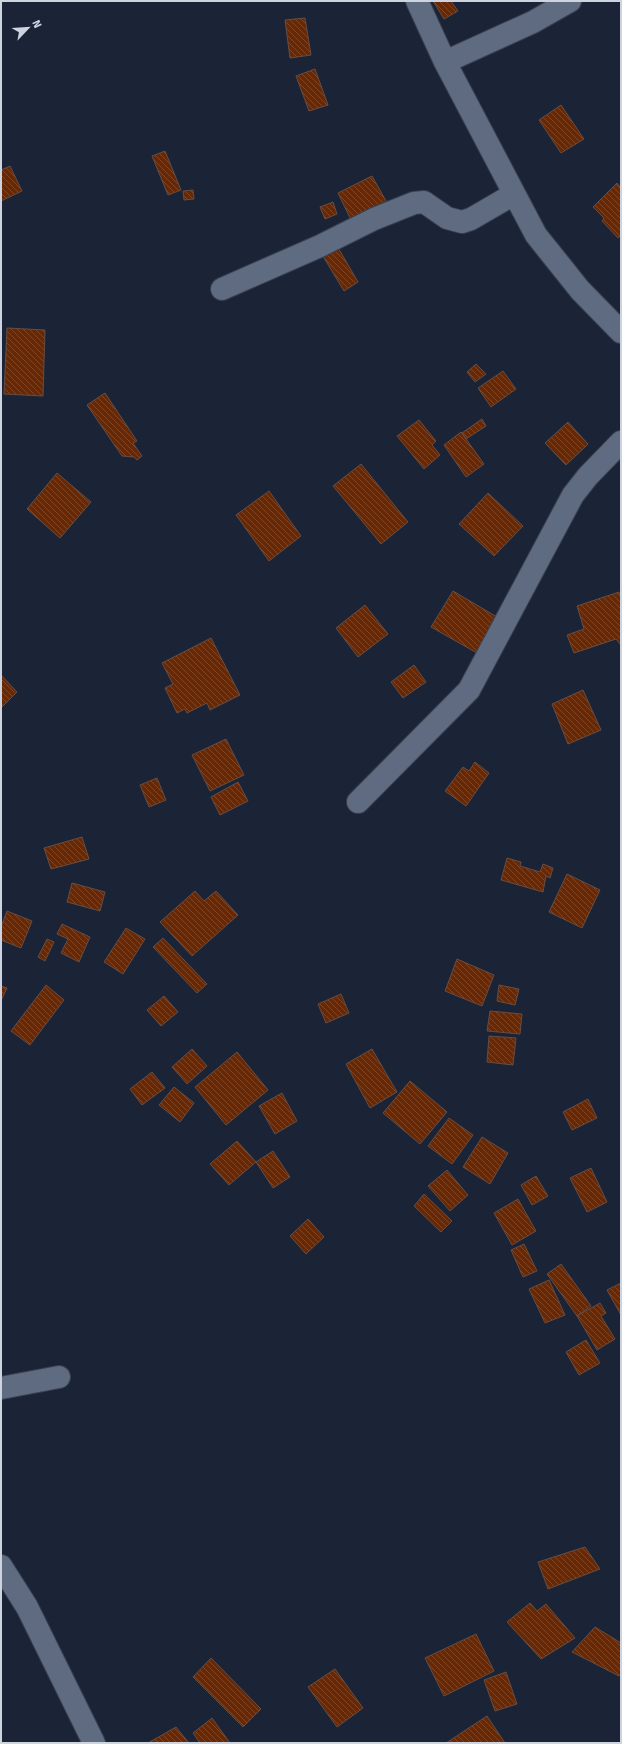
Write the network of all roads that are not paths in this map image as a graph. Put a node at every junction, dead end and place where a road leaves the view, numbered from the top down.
1 (417, 1) edge
2 (570, 1) edge
3 (445, 62) junction
4 (514, 194) junction
5 (222, 289) dead end
6 (621, 332) edge
7 (621, 442) edge
8 (358, 802) dead end
9 (59, 1377) dead end
10 (1, 1388) edge
11 (1, 1566) edge
12 (94, 1743) edge

1 - 3 street
2 - 3 street
3 - 4 street
4 - 5 street
4 - 6 street
7 - 8 street
9 - 10 street
11 - 12 street

